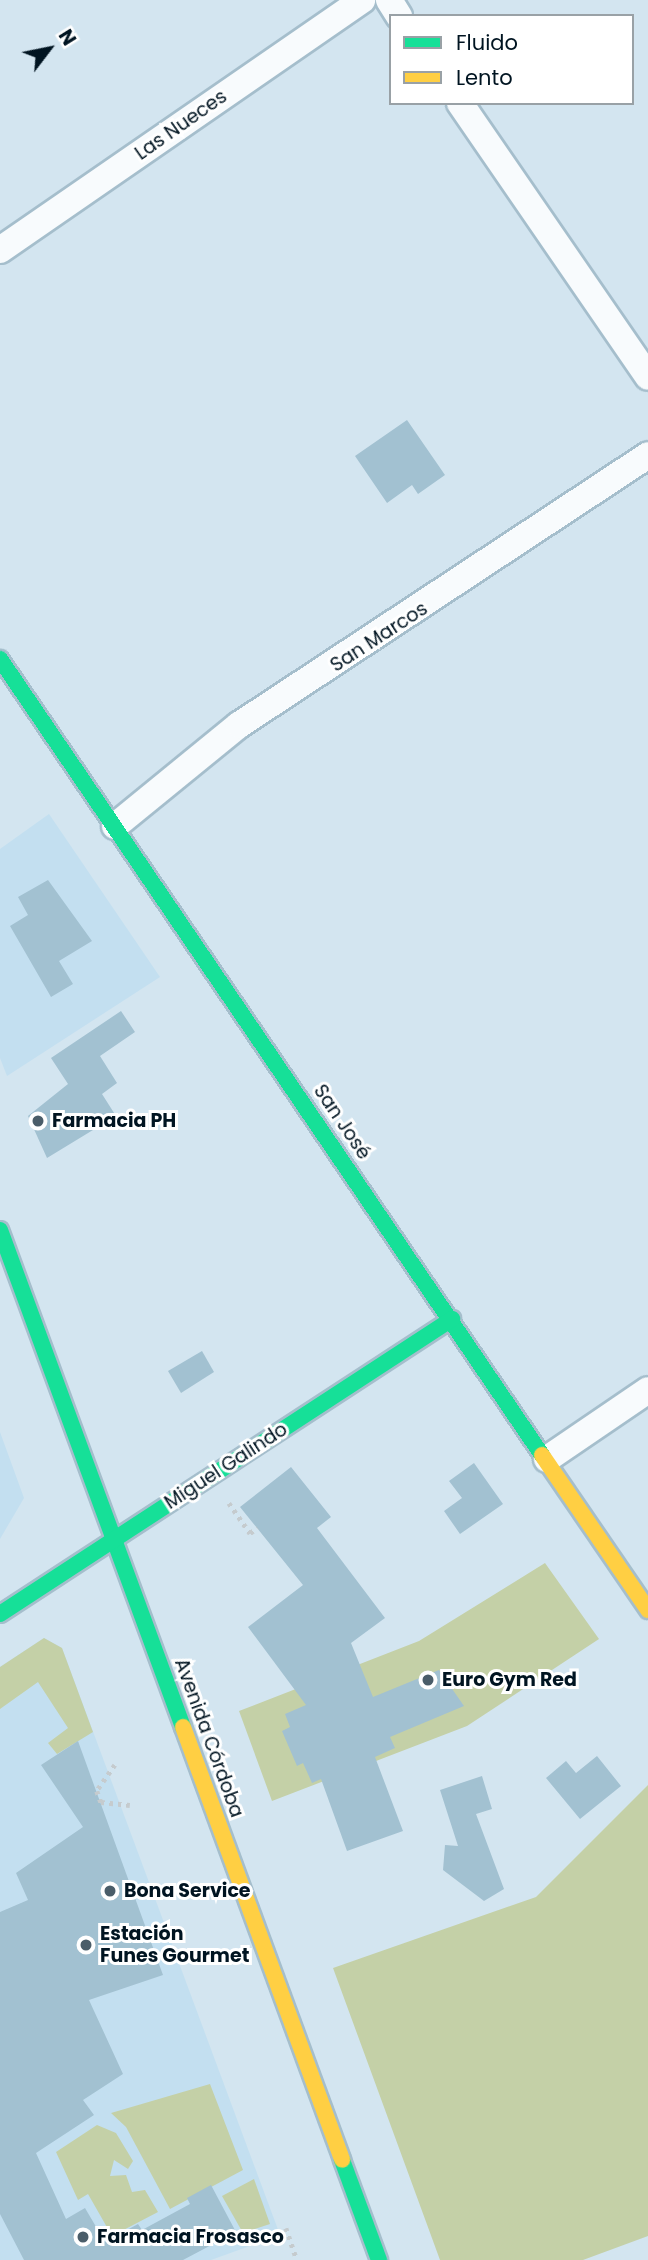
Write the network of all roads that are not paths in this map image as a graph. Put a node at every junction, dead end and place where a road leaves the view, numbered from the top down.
1 (362, 0) edge
2 (461, 105) edge
3 (0, 250) edge
4 (648, 377) edge
5 (648, 455) edge
6 (0, 659) edge
7 (115, 826) junction
8 (0, 1230) edge
9 (452, 1319) junction
10 (648, 1390) edge
11 (548, 1459) junction
12 (114, 1539) junction
13 (648, 1610) edge
14 (0, 1614) edge
15 (379, 2260) edge

1 - 3 street, Las Nueces
2 - 4 street
5 - 7 street, San Marcos
6 - 7 street, San José
7 - 9 street, San José
8 - 12 street, Avenida Córdoba
9 - 11 street, San José
9 - 12 street, Miguel Galindo
10 - 11 street
11 - 13 street, San José
12 - 14 street, Miguel Galindo
12 - 15 street, Avenida Córdoba

